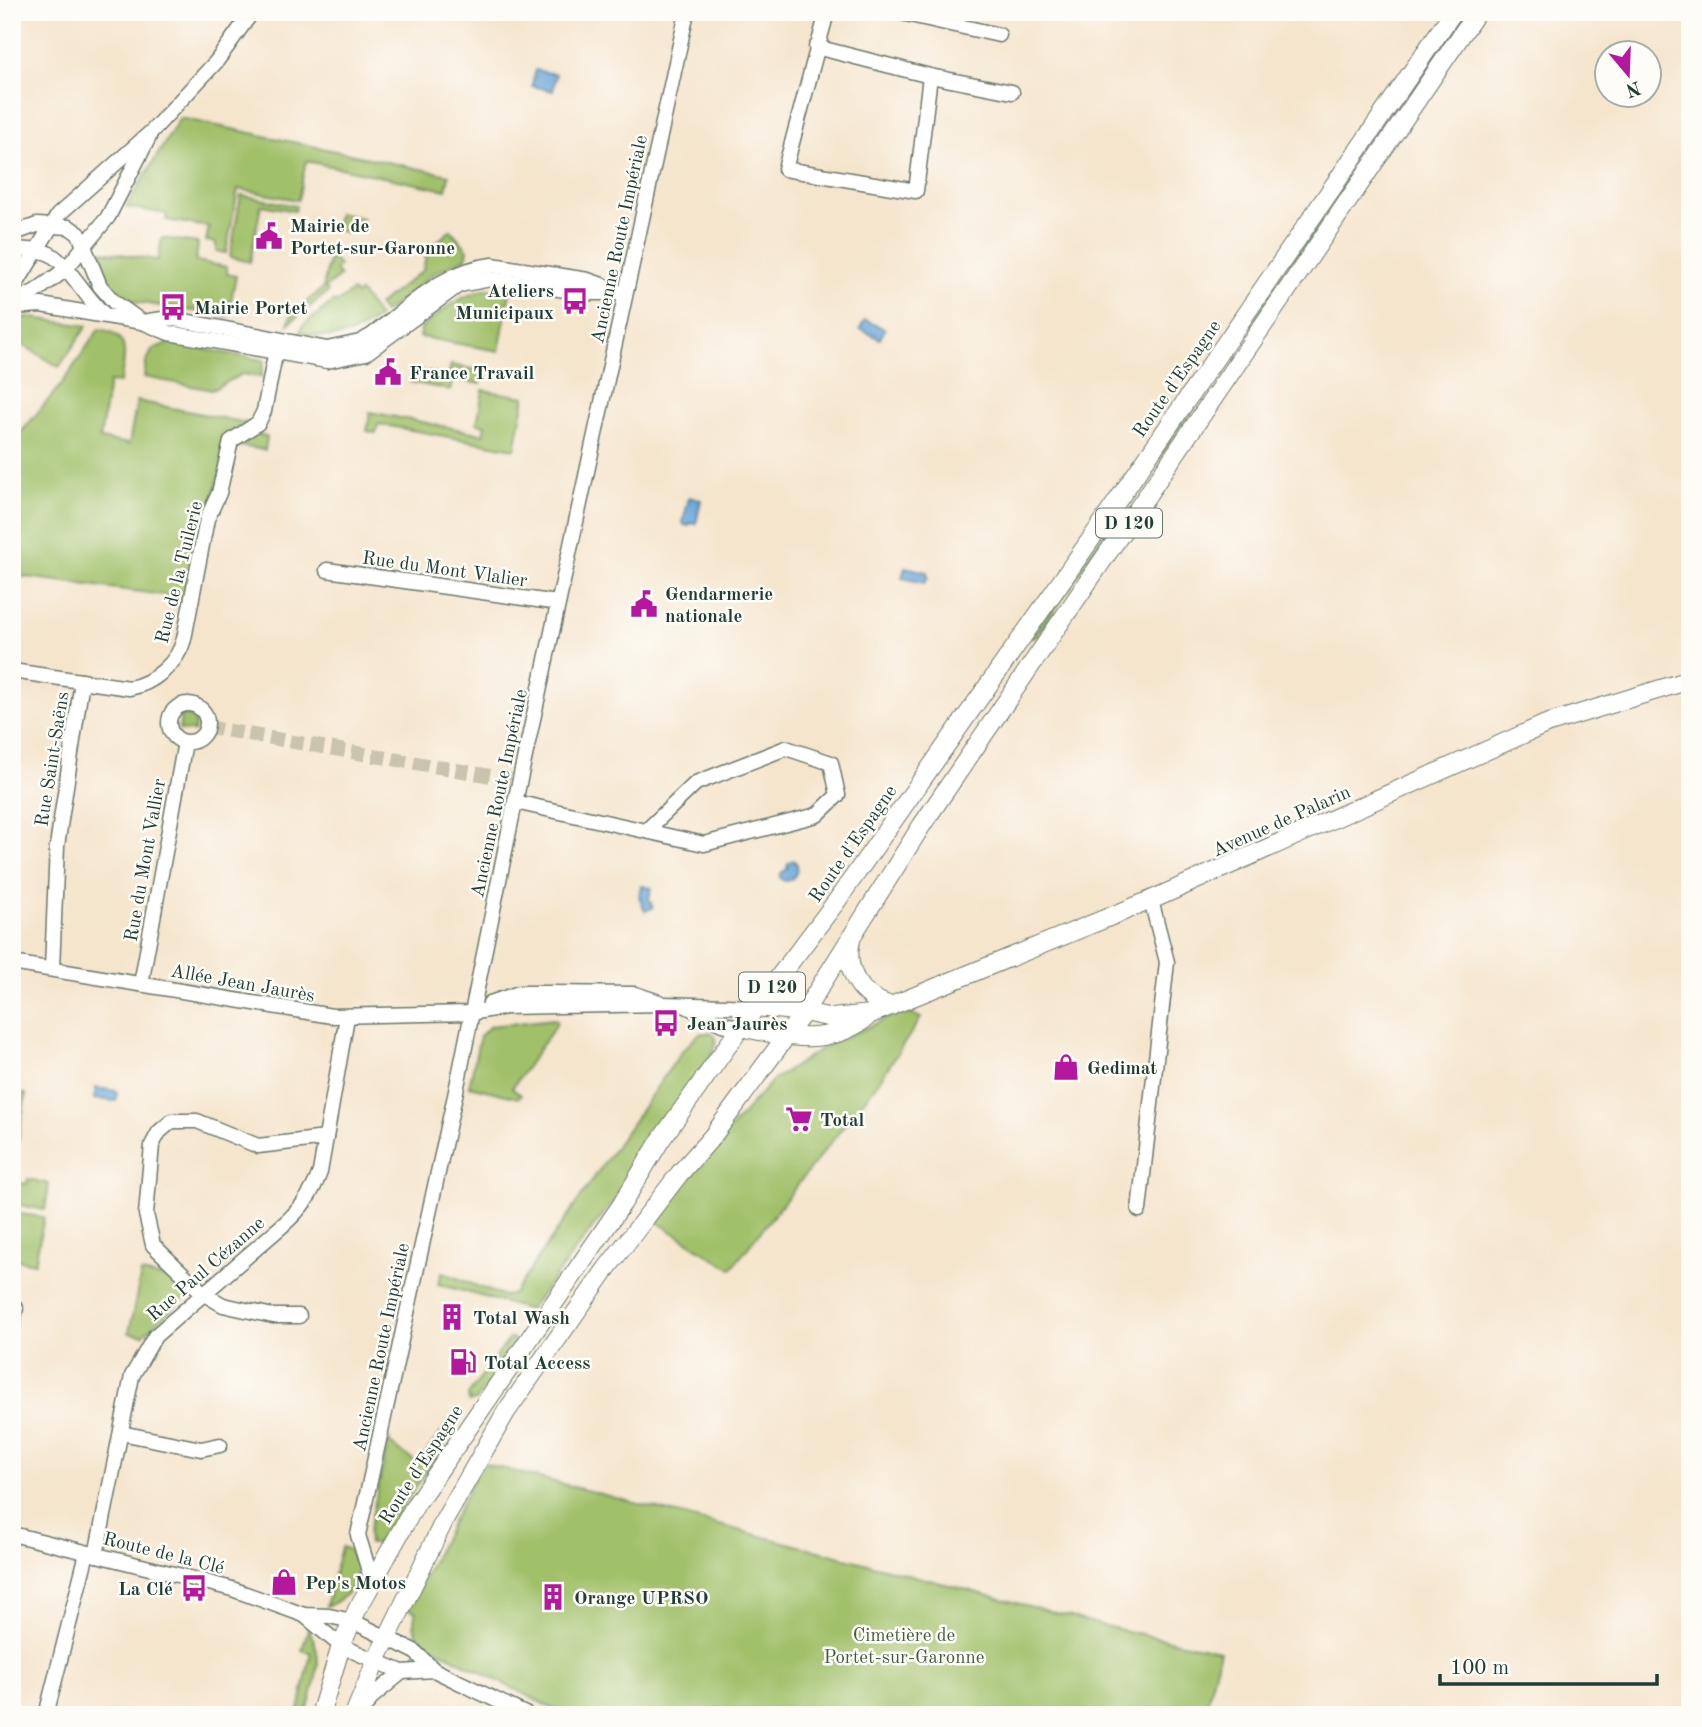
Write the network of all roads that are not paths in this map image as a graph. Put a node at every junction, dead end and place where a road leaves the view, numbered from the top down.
1 (252, 12) edge
2 (687, 12) edge
3 (827, 12) edge
4 (897, 12) edge
5 (1453, 12) edge
6 (1477, 12) edge
7 (999, 35) dead end
8 (816, 47) junction
9 (930, 76) junction
10 (1012, 92) dead end
11 (151, 132) junction
12 (53, 225) junction
13 (12, 234) edge
14 (85, 244) junction
15 (12, 249) edge
16 (37, 251) junction
17 (65, 270) junction
18 (12, 291) edge
19 (625, 293) junction
20 (12, 305) edge
21 (108, 317) junction
22 (142, 322) junction
23 (277, 345) junction
24 (327, 570) dead end
25 (558, 603) junction
26 (12, 671) edge
27 (1690, 680) edge
28 (82, 681) junction
29 (185, 742) dead end
30 (515, 802) junction
31 (646, 831) junction
32 (1151, 900) junction
33 (855, 929) junction
34 (12, 963) edge
35 (52, 969) junction
36 (141, 984) junction
37 (685, 1005) junction
38 (891, 1006) junction
39 (756, 1007) junction
40 (804, 1012) junction
41 (470, 1013) junction
42 (871, 1014) junction
43 (347, 1017) junction
44 (741, 1027) junction
45 (785, 1036) junction
46 (326, 1138) junction
47 (1139, 1210) dead end
48 (204, 1294) junction
49 (12, 1307) edge
50 (299, 1316) dead end
51 (12, 1328) edge
52 (121, 1433) junction
53 (220, 1444) dead end
54 (12, 1535) edge
55 (92, 1554) junction
56 (372, 1581) junction
57 (304, 1615) junction
58 (354, 1616) junction
59 (387, 1637) junction
60 (341, 1646) junction
61 (376, 1661) junction
62 (434, 1670) junction
63 (402, 1672) junction
64 (46, 1715) edge
65 (320, 1715) edge
66 (356, 1715) edge
67 (527, 1715) edge

1 - 11 street
2 - 19 street, Ancienne Route Impériale
3 - 8 street
4 - 7 street
5 - 39 main road, Route d'Espagne / D 120
6 - 33 main road, D 120
8 - 9 street
8 - 9 street
9 - 10 street
11 - 12 street
11 - 14 street
12 - 13 street
12 - 14 street
12 - 16 street
14 - 17 street
14 - 22 street
15 - 16 street
16 - 17 street
16 - 18 street
17 - 20 street
17 - 21 street
19 - 23 street
19 - 25 street, Ancienne Route Impériale
20 - 21 street
21 - 22 street
22 - 23 street
23 - 28 street, Rue de la Tuilerie
24 - 25 street, Rue du Mont Vlalier
25 - 30 street, Ancienne Route Impériale
26 - 28 street, Rue de la Tuilerie
27 - 32 main road, Avenue de Palarin
28 - 35 street, Rue Saint-Saëns
29 - 36 street, Rue du Mont Vallier
30 - 31 street
30 - 41 street, Ancienne Route Impériale
31 - 31 street
32 - 38 main road, Avenue de Palarin
32 - 47 street
33 - 38 main road
33 - 40 main road, D 120
34 - 35 street, Allée Jean Jaurès
35 - 36 street, Allée Jean Jaurès
36 - 43 street, Allée Jean Jaurès
37 - 39 street, Allée Jean Jaurès
37 - 41 street, Allée Jean Jaurès
37 - 44 street, Allée Jean Jaurès
38 - 42 main road, Avenue de Palarin
39 - 40 main road, Avenue de Palarin
39 - 44 main road, Route d'Espagne / D 120
40 - 42 main road, Avenue de Palarin
40 - 45 main road, D 120
41 - 43 street, Allée Jean Jaurès
41 - 56 street, Ancienne Route Impériale
42 - 45 main road, Avenue de Palarin
43 - 46 street, Rue Paul Cézanne
44 - 45 main road, Avenue de Palarin
44 - 56 main road, Route d'Espagne / D 120
45 - 59 main road, D 120
46 - 48 street, Rue Paul Cézanne
46 - 48 street
48 - 50 street
48 - 52 street, Rue Paul Cézanne
49 - 51 street
52 - 53 street
52 - 55 street, Rue Paul Cézanne
54 - 55 street, Route de la Clé
55 - 57 street, Route de la Clé
55 - 64 street, Rue Paul Cézanne
56 - 58 main road, Route d'Espagne / D 120
57 - 58 street, Route de la Clé
57 - 60 street, Route de la Clé
58 - 59 street
58 - 60 main road, Route d'Espagne / D 120
59 - 61 main road, D 120
59 - 62 street
60 - 61 street, Route de la Clé
60 - 65 main road, Route d'Espagne / D 120
61 - 63 street, Route de la Clé
61 - 66 main road, D 120
62 - 63 street
62 - 67 street
63 - 66 street

